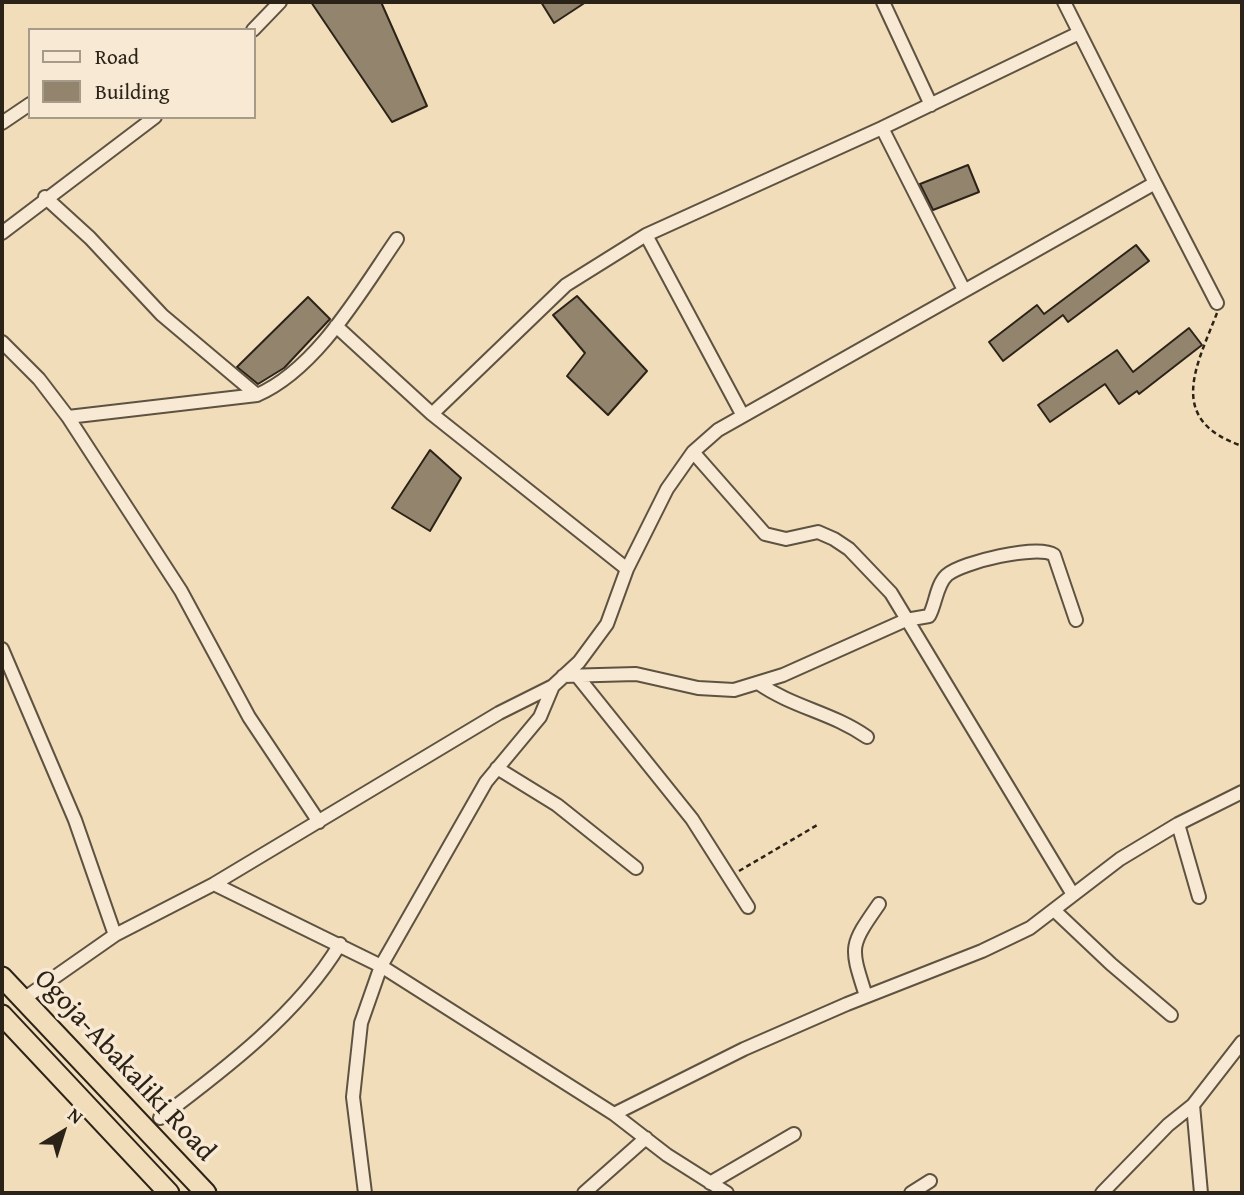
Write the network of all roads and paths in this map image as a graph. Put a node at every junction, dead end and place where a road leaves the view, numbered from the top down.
1 (280, 2) edge
2 (883, 2) edge
3 (1064, 2) edge
4 (255, 28) edge
5 (1079, 33) junction
6 (931, 104) junction
7 (28, 105) edge
8 (152, 119) edge
9 (2, 123) edge
10 (882, 128) junction
11 (1155, 183) junction
12 (46, 197) junction
13 (2, 233) edge
14 (646, 235) junction
15 (397, 239) dead end
16 (964, 290) junction
17 (1217, 303) joint
18 (336, 326) junction
19 (2, 342) edge
20 (257, 395) junction
21 (432, 414) junction
22 (743, 416) junction
23 (68, 417) junction
24 (1242, 446) edge
25 (694, 452) junction
26 (627, 569) junction
27 (906, 620) junction
28 (1076, 620) dead end
29 (2, 649) edge
30 (563, 676) junction
31 (578, 677) junction
32 (758, 682) junction
33 (553, 686) junction
34 (867, 737) dead end
35 (497, 768) junction
36 (1242, 792) edge
37 (320, 822) junction
38 (819, 824) dead end
39 (1178, 824) junction
40 (636, 867) dead end
41 (730, 875) junction
42 (214, 884) junction
43 (1072, 893) junction
44 (1199, 897) dead end
45 (879, 904) dead end
46 (748, 907) dead end
47 (1055, 911) junction
48 (115, 935) junction
49 (340, 944) junction
50 (381, 966) junction
51 (2, 976) edge
52 (866, 996) junction
53 (22, 1000) junction
54 (2, 1015) edge
55 (1171, 1015) dead end
56 (1242, 1042) edge
57 (1193, 1105) junction
58 (614, 1114) junction
59 (160, 1118) dead end
60 (794, 1134) dead end
61 (646, 1138) junction
62 (182, 1169) junction
63 (930, 1181) dead end
64 (710, 1182) junction
65 (165, 1192) edge
66 (206, 1193) edge
67 (365, 1193) edge
68 (584, 1193) edge
69 (727, 1193) edge
70 (911, 1193) edge
71 (1102, 1193) edge
72 (1201, 1193) edge

1 - 4 street
2 - 6 street
3 - 5 street
5 - 6 street
5 - 11 street
6 - 10 street
7 - 9 street
8 - 12 street
10 - 14 street
10 - 16 street
11 - 16 street
11 - 17 street
12 - 13 street
12 - 20 street
14 - 21 street
14 - 22 street
15 - 18 street
16 - 22 street
17 - 24 path
18 - 20 street
18 - 21 street
19 - 23 street
20 - 23 street
21 - 26 street
22 - 25 street
23 - 37 street
25 - 26 street
25 - 27 street
26 - 30 street
27 - 28 street
27 - 32 street
27 - 43 street
29 - 48 street
30 - 31 street
30 - 33 street
31 - 32 street
31 - 41 street
32 - 34 street
33 - 35 street
33 - 37 street
35 - 40 street
35 - 50 street
36 - 39 street
37 - 42 street
38 - 41 path
39 - 43 street
39 - 44 street
41 - 46 street
42 - 48 street
42 - 49 street
43 - 47 street
45 - 52 street
47 - 52 street
47 - 55 street
48 - 53 street
49 - 50 street
49 - 59 street
50 - 58 street
50 - 67 street
51 - 53 highway, Ogoja-Abakaliki Road
52 - 58 street
53 - 62 highway, Ogoja-Abakaliki Road
54 - 65 highway, Ogoja-Abakaliki Road
56 - 57 street
57 - 71 street
57 - 72 street
58 - 61 street
60 - 64 street
61 - 64 street
61 - 68 street
62 - 65 street
62 - 66 highway, Ogoja-Abakaliki Road
63 - 70 street
64 - 69 street

